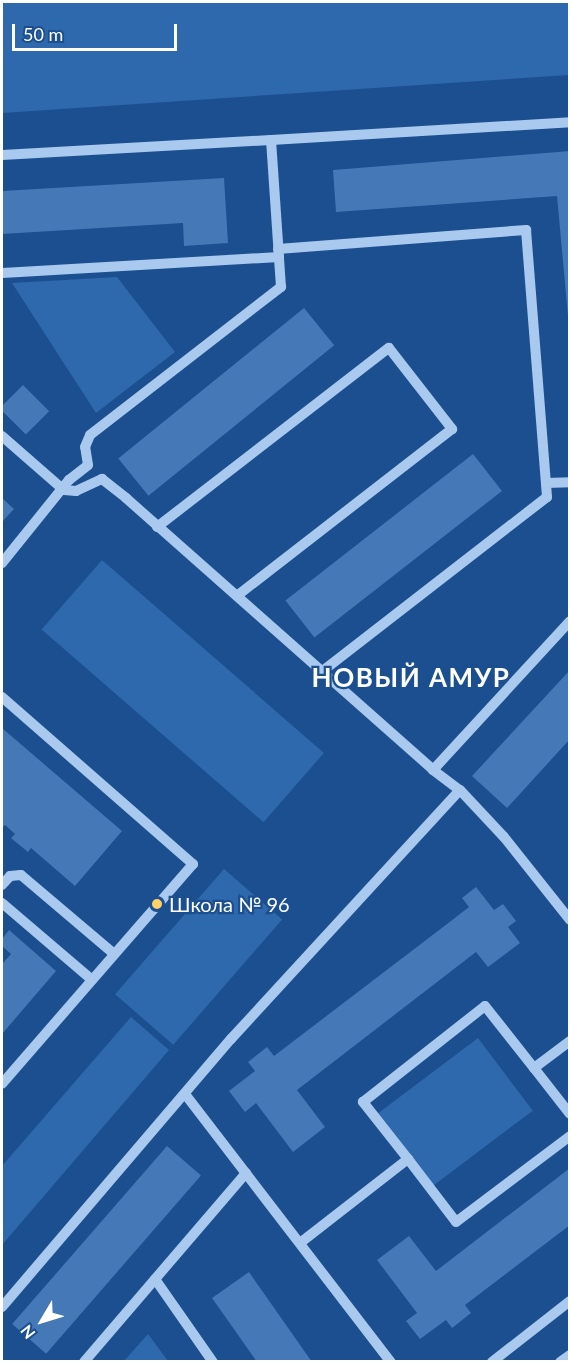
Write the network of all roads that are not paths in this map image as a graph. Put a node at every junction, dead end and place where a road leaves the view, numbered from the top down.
1 (570, 122) edge
2 (272, 140) junction
3 (2, 155) edge
4 (279, 253) junction
5 (2, 273) edge
6 (2, 436) edge
7 (88, 465) junction
8 (102, 479) junction
9 (570, 482) edge
10 (546, 483) junction
11 (64, 490) junction
12 (157, 527) junction
13 (2, 563) edge
14 (237, 596) junction
15 (570, 621) edge
16 (323, 671) junction
17 (2, 697) edge
18 (433, 770) junction
19 (460, 790) junction
20 (2, 885) edge
21 (2, 903) edge
22 (570, 920) edge
23 (114, 954) junction
24 (92, 980) junction
25 (570, 1041) edge
26 (534, 1068) junction
27 (2, 1084) edge
28 (185, 1094) junction
29 (570, 1114) edge
30 (570, 1136) edge
31 (408, 1159) junction
32 (246, 1173) junction
33 (300, 1243) junction
34 (155, 1279) junction
35 (570, 1301) edge
36 (2, 1307) edge
37 (570, 1354) edge
38 (84, 1362) edge
39 (213, 1362) edge
40 (390, 1362) edge
41 (492, 1362) edge
42 (560, 1362) edge

1 - 2 lane
2 - 3 lane
2 - 4 lane
4 - 5 lane
4 - 7 lane
4 - 10 lane
6 - 11 lane
7 - 8 lane
7 - 11 lane
8 - 11 lane
8 - 12 lane
9 - 10 lane
10 - 16 lane
11 - 13 lane
12 - 14 lane
12 - 14 lane
14 - 16 lane
15 - 18 lane
16 - 18 lane
17 - 23 lane
18 - 19 lane
19 - 22 lane
19 - 28 lane
20 - 23 lane
21 - 24 lane
23 - 24 lane
24 - 27 lane
25 - 26 lane
26 - 29 lane
26 - 31 lane
28 - 32 lane
28 - 36 lane
30 - 31 lane
31 - 33 lane
32 - 33 lane
32 - 34 lane
33 - 40 lane
34 - 38 lane
34 - 39 lane
35 - 41 lane
37 - 42 lane

